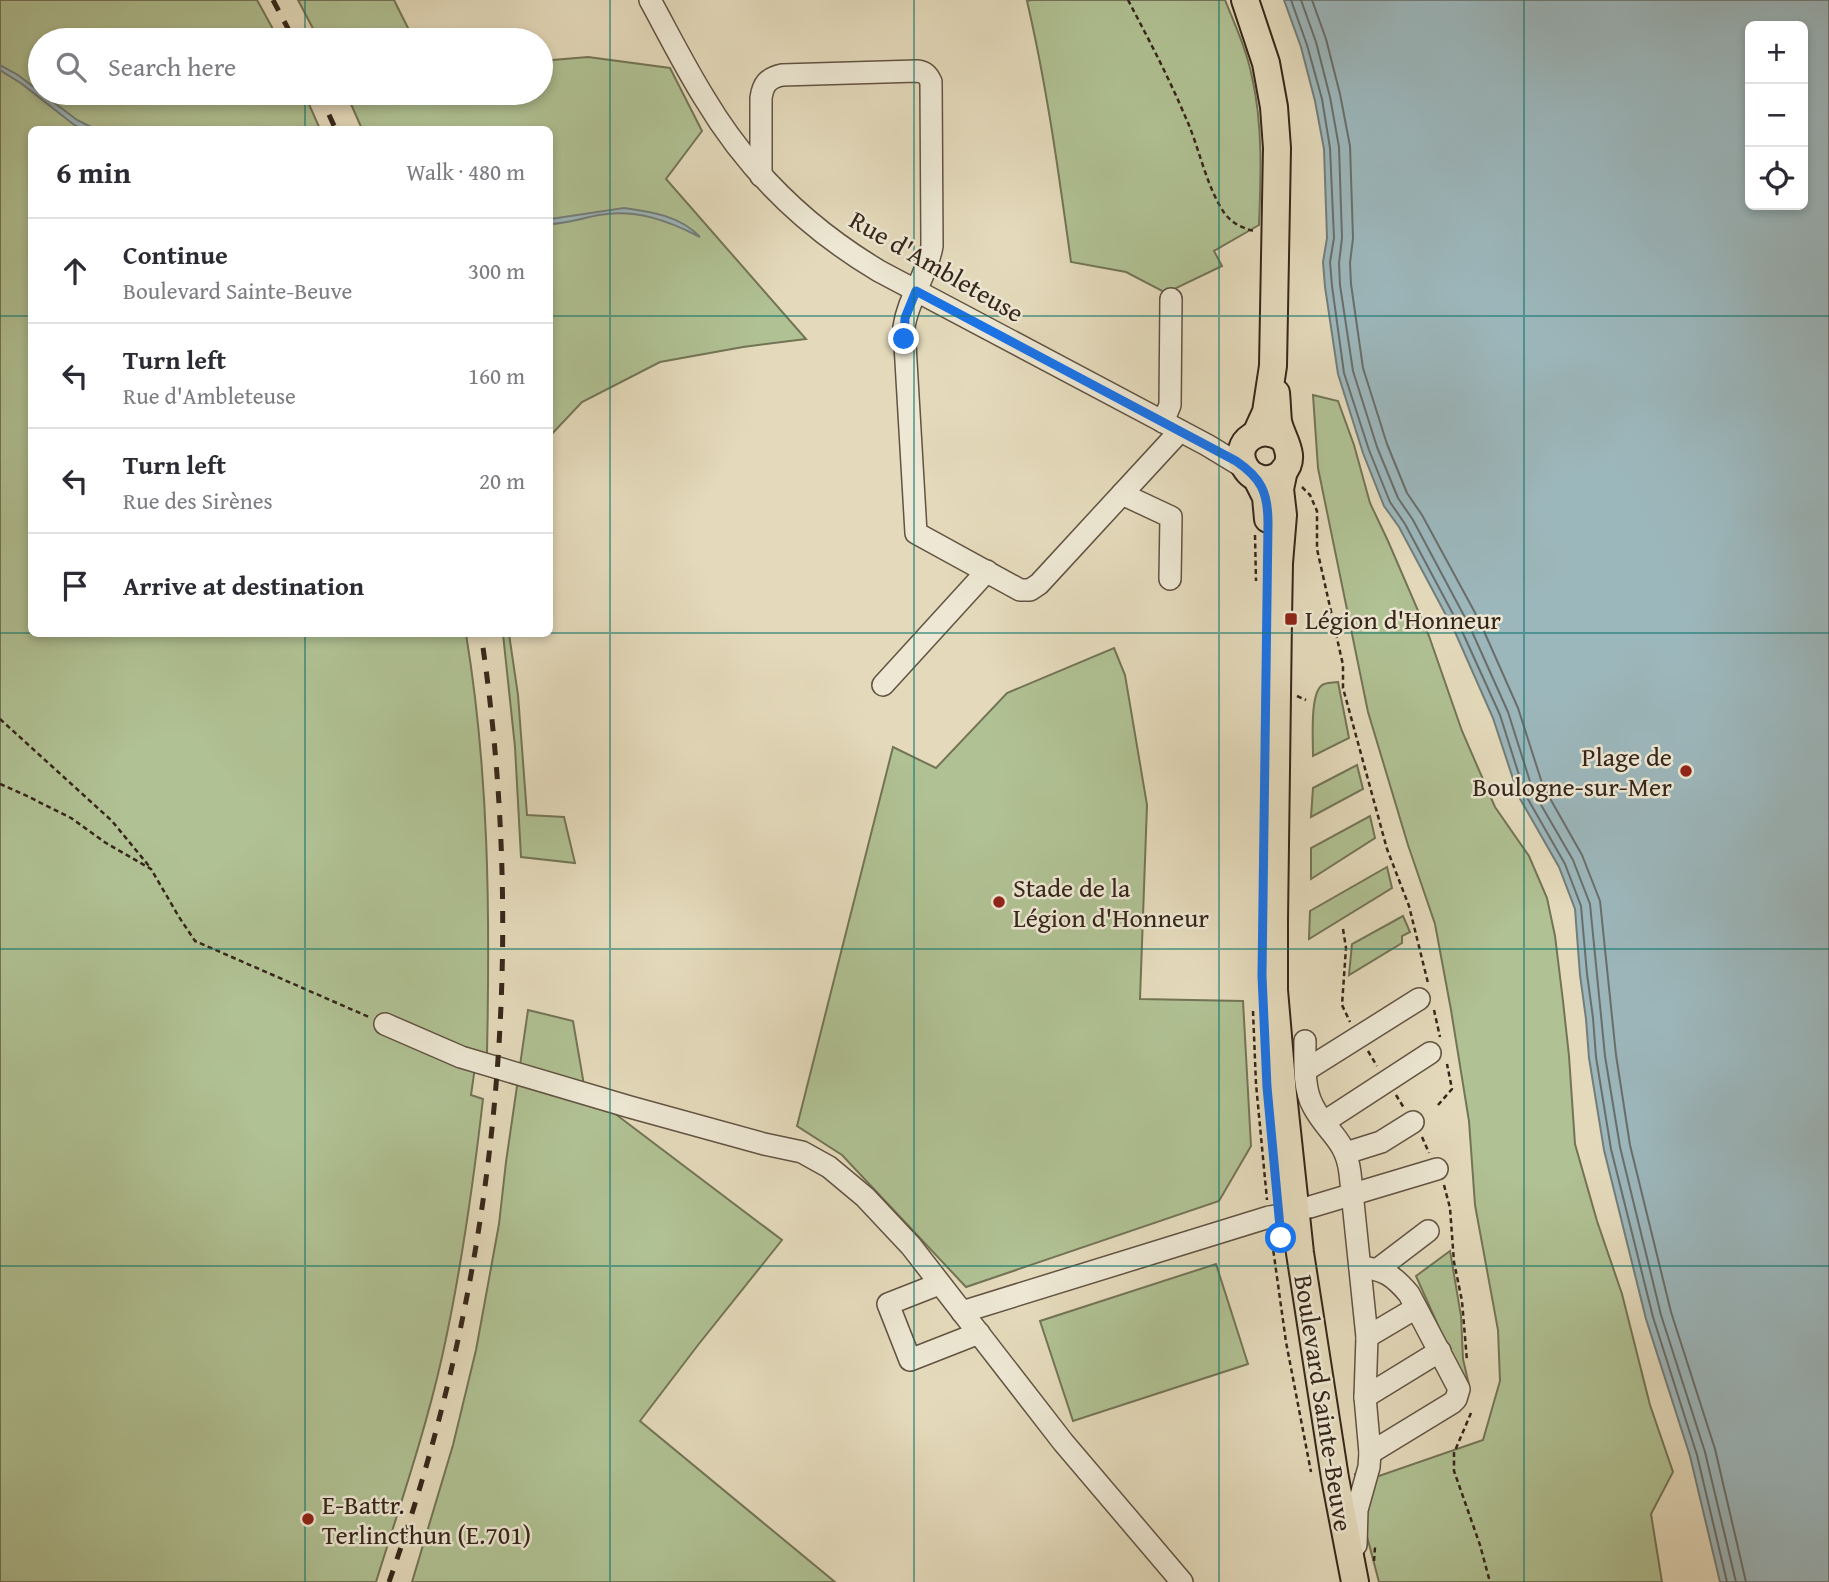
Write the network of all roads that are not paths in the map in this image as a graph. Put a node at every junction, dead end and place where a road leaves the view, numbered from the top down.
1 (650, 0) edge
2 (1245, 0) edge
3 (761, 176) junction
4 (916, 291) junction
5 (1171, 299) dead end
6 (1273, 366) junction
7 (1172, 426) junction
8 (1252, 437) junction
9 (1285, 441) junction
10 (1208, 445) junction
11 (1251, 473) junction
12 (1293, 479) junction
13 (1122, 494) junction
14 (987, 571) junction
15 (1170, 579) dead end
16 (883, 685) dead end
17 (1426, 994) road end
18 (385, 1024) road end
19 (1305, 1041) dead end
20 (1439, 1052) road end
21 (1306, 1070) junction
22 (1324, 1122) junction
23 (1413, 1122) road end
24 (1346, 1153) junction
25 (1437, 1168) road end
26 (1352, 1194) junction
27 (1294, 1212) junction
28 (1428, 1231) dead end
29 (1369, 1268) junction
30 (939, 1284) junction
31 (1416, 1308) junction
32 (962, 1312) junction
33 (979, 1333) junction
34 (1367, 1337) junction
35 (1440, 1351) junction
36 (1365, 1397) junction
37 (1370, 1453) junction
38 (1182, 1582) edge
39 (1355, 1582) edge

1 - 3 street, Rue d'Ambleteuse
2 - 6 main road
3 - 4 street, Rue d'Ambleteuse
3 - 4 street
4 - 7 street, Rue d'Ambleteuse
4 - 14 street
5 - 7 street
6 - 8 main road
6 - 9 main road
7 - 10 street, Rue d'Ambleteuse
7 - 13 street
8 - 9 main road
8 - 10 street
8 - 11 main road
9 - 12 main road
10 - 11 street, Rue d'Ambleteuse
11 - 12 main road
11 - 27 main road, Boulevard Sainte-Beuve
12 - 27 main road, Boulevard Sainte-Beuve
13 - 14 street
13 - 15 street
14 - 16 street
17 - 21 street
18 - 30 street
19 - 21 street
20 - 22 street
21 - 22 street
22 - 24 street
23 - 24 street
24 - 26 street
25 - 26 street
26 - 27 street
26 - 29 street
27 - 32 street
27 - 39 main road, Boulevard Sainte-Beuve
28 - 29 street
29 - 31 street
29 - 34 street
30 - 32 street
30 - 33 street
31 - 34 street
31 - 35 street
32 - 33 street
33 - 38 street
34 - 36 street
35 - 36 street
35 - 37 street
36 - 37 street
37 - 39 street

